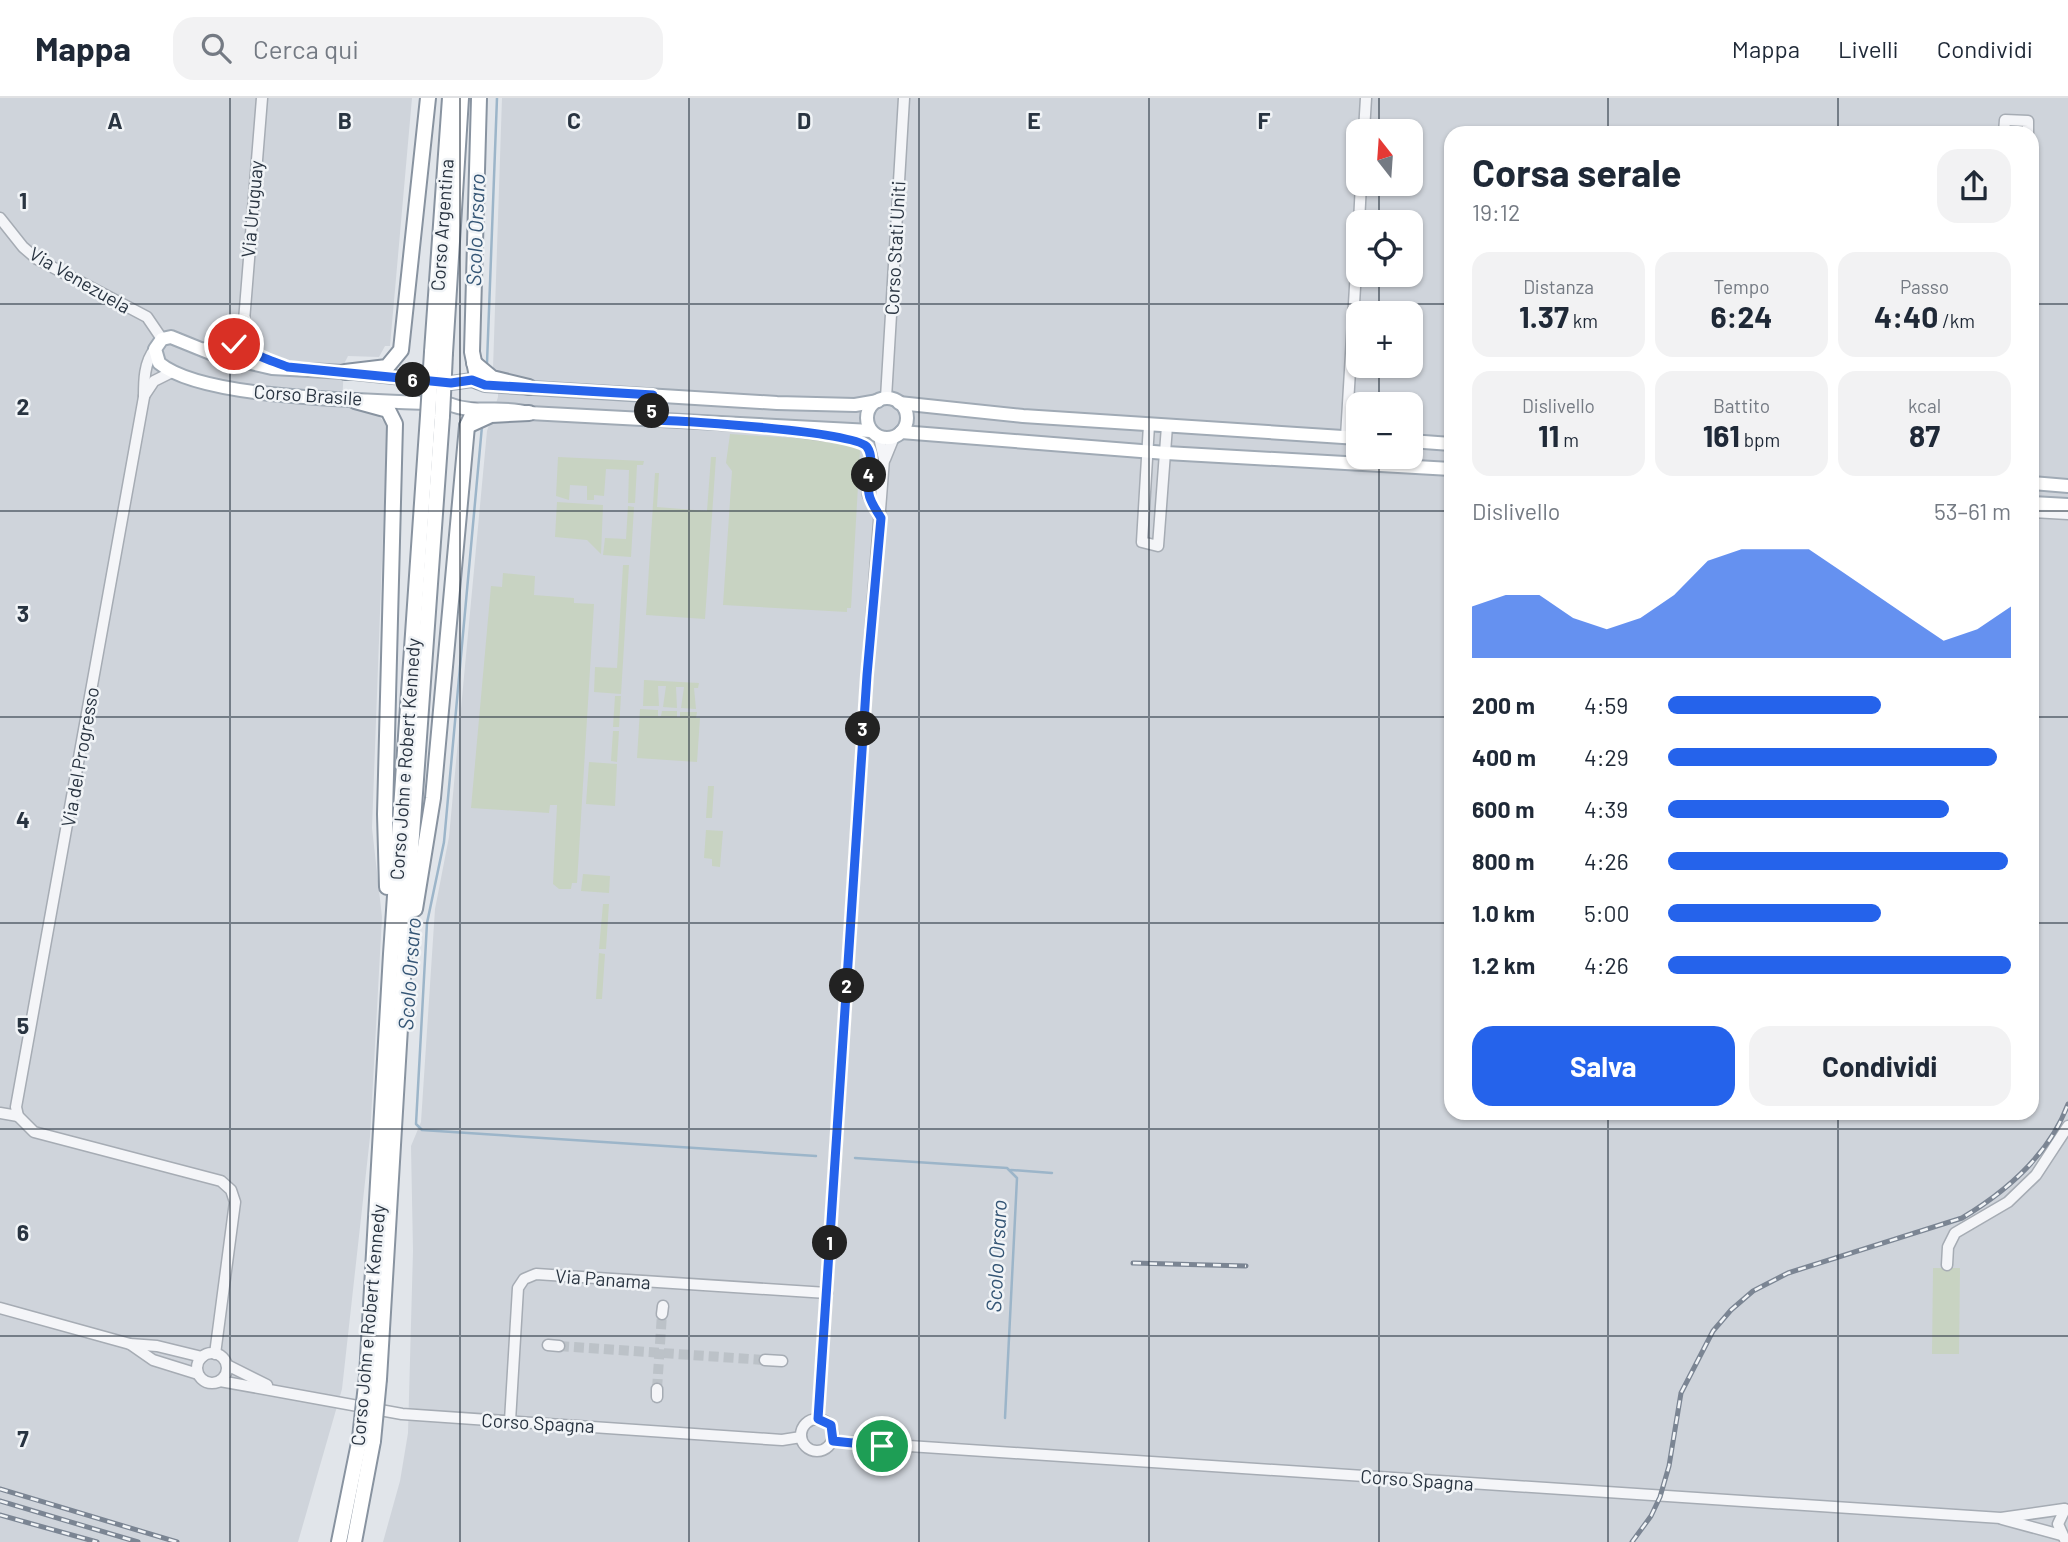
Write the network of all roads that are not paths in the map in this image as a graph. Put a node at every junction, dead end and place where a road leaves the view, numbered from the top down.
1 (262, 98) edge
2 (428, 98) edge
3 (450, 98) edge
4 (461, 98) edge
5 (479, 98) edge
6 (904, 98) edge
7 (1366, 98) edge
8 (1365, 119) edge
9 (2005, 126) edge
10 (2028, 126) edge
11 (0, 218) edge
12 (1357, 287) edge
13 (244, 321) junction
14 (158, 339) junction
15 (202, 348) junction
16 (439, 352) junction
17 (472, 362) junction
18 (288, 367) junction
19 (172, 372) junction
20 (345, 372) junction
21 (476, 382) junction
22 (529, 387) junction
23 (1353, 392) edge
24 (653, 395) junction
25 (144, 397) junction
26 (888, 400) junction
27 (355, 401) junction
28 (477, 410) junction
29 (440, 412) junction
30 (528, 413) junction
31 (652, 420) junction
32 (1149, 425) junction
33 (467, 426) junction
34 (1167, 426) junction
35 (779, 428) junction
36 (875, 434) junction
37 (897, 435) junction
38 (1346, 438) edge
39 (1423, 442) edge
40 (1444, 443) edge
41 (1147, 451) junction
42 (1166, 453) junction
43 (884, 460) junction
44 (1444, 469) edge
45 (2068, 479) edge
46 (2039, 481) edge
47 (2039, 483) edge
48 (2068, 486) edge
49 (2039, 503) edge
50 (2068, 505) edge
51 (2039, 512) edge
52 (2068, 514) edge
53 (881, 518) junction
54 (391, 954) junction
55 (402, 990) junction
56 (0, 1113) edge
57 (18, 1116) junction
58 (2068, 1126) edge
59 (1947, 1265) dead end
60 (827, 1293) junction
61 (0, 1308) edge
62 (130, 1344) junction
63 (215, 1353) junction
64 (202, 1357) junction
65 (765, 1360) tunnel mouth
66 (782, 1361) dead end
67 (227, 1365) junction
68 (198, 1374) junction
69 (373, 1378) junction
70 (220, 1381) junction
71 (277, 1390) junction
72 (818, 1419) junction
73 (510, 1421) junction
74 (801, 1437) junction
75 (366, 1440) junction
76 (833, 1441) junction
77 (2066, 1508) edge
78 (2001, 1518) junction
79 (2065, 1539) edge
80 (339, 1542) edge
81 (354, 1542) edge

1 - 13 street, Via Uruguay
2 - 20 highway
3 - 16 highway, Corso Argentina
4 - 16 highway, Corso Argentina
5 - 17 highway
6 - 26 street, Corso Stati Uniti
7 - 8 street
9 - 10 street
11 - 14 street, Via Venezuela
12 - 23 street
13 - 15 street
13 - 18 street, Via Uruguay
14 - 15 main road, Corso Brasile
14 - 19 main road
14 - 25 street, Via del Progresso
15 - 18 main road, Corso Brasile
16 - 29 highway, Corso John e Robert Kennedy, bridge
17 - 21 highway
17 - 22 highway
18 - 20 main road, Corso Brasile
19 - 25 street
19 - 27 main road, Corso Brasile
20 - 21 main road, Corso Brasile
21 - 22 main road
21 - 28 main road
22 - 24 main road
24 - 26 main road
24 - 31 street
25 - 57 street, Via del Progresso
26 - 32 main road
26 - 36 main road
26 - 37 main road
27 - 29 main road, Corso Brasile
27 - 54 highway
28 - 29 main road
28 - 30 main road
28 - 33 highway
29 - 54 highway, Corso John e Robert Kennedy
29 - 55 highway, Corso John e Robert Kennedy
30 - 31 main road
30 - 33 highway
31 - 35 main road
32 - 34 main road
32 - 41 street
33 - 55 highway
34 - 38 main road
34 - 42 street
35 - 36 main road
35 - 53 street
36 - 37 main road
36 - 43 street
37 - 41 main road
37 - 43 street
39 - 40 main road
41 - 42 main road
41 - 42 street
42 - 44 main road
43 - 53 street
45 - 46 street
47 - 48 main road
49 - 50 main road
51 - 52 street
53 - 60 street
54 - 69 highway, Corso John e Robert Kennedy
55 - 69 highway, Corso John e Robert Kennedy
56 - 57 street
57 - 63 street
58 - 59 street
60 - 72 street
60 - 73 street, Via Panama
61 - 62 street, Corso Spagna
62 - 64 street, Corso Spagna
62 - 68 street, Corso Spagna
63 - 64 street
63 - 67 street, Corso Spagna
64 - 68 street
65 - 66 street
67 - 70 street
67 - 71 street, Corso Spagna
68 - 70 street, Corso Spagna
69 - 75 highway, Corso John e Robert Kennedy, bridge
70 - 71 street, Corso Spagna
71 - 73 street, Corso Spagna
72 - 74 street
72 - 76 street
73 - 74 street, Corso Spagna
74 - 76 street, Corso Spagna
75 - 80 highway, Corso John e Robert Kennedy
75 - 81 highway, Corso John e Robert Kennedy
76 - 78 street, Corso Spagna
77 - 78 street, Corso Spagna
77 - 79 street
78 - 79 street, Corso Spagna

